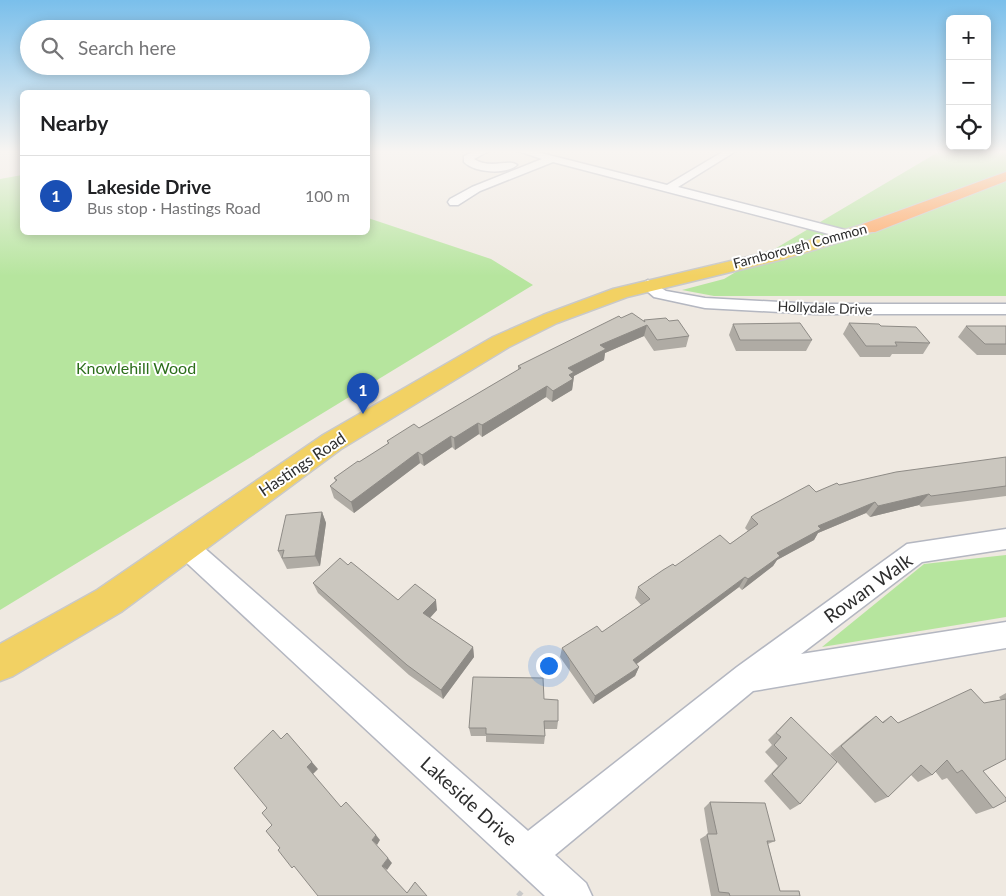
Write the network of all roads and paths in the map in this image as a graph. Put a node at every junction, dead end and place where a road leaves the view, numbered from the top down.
1 (470, 193) edge
2 (687, 193) edge
3 (962, 193) edge
4 (454, 202) dead end
5 (869, 228) joint
6 (848, 235) junction
7 (648, 285) junction
8 (1006, 309) edge
9 (1006, 539) edge
10 (186, 546) junction
11 (1006, 635) edge
12 (0, 663) edge
13 (747, 677) junction
14 (528, 854) junction
15 (573, 896) edge

1 - 4 street
2 - 6 street
3 - 5 highway, Farnborough Common
5 - 6 main road, Farnborough Common
6 - 7 main road, Farnborough Common
7 - 8 street, Hollydale Drive
7 - 10 main road, Hastings Road
9 - 13 street, Rowan Walk
10 - 12 main road, Hastings Road
10 - 14 street, Lakeside Drive
11 - 13 street, Rowan Walk
13 - 14 street, Rowan Walk
14 - 15 street, Lakeside Drive

